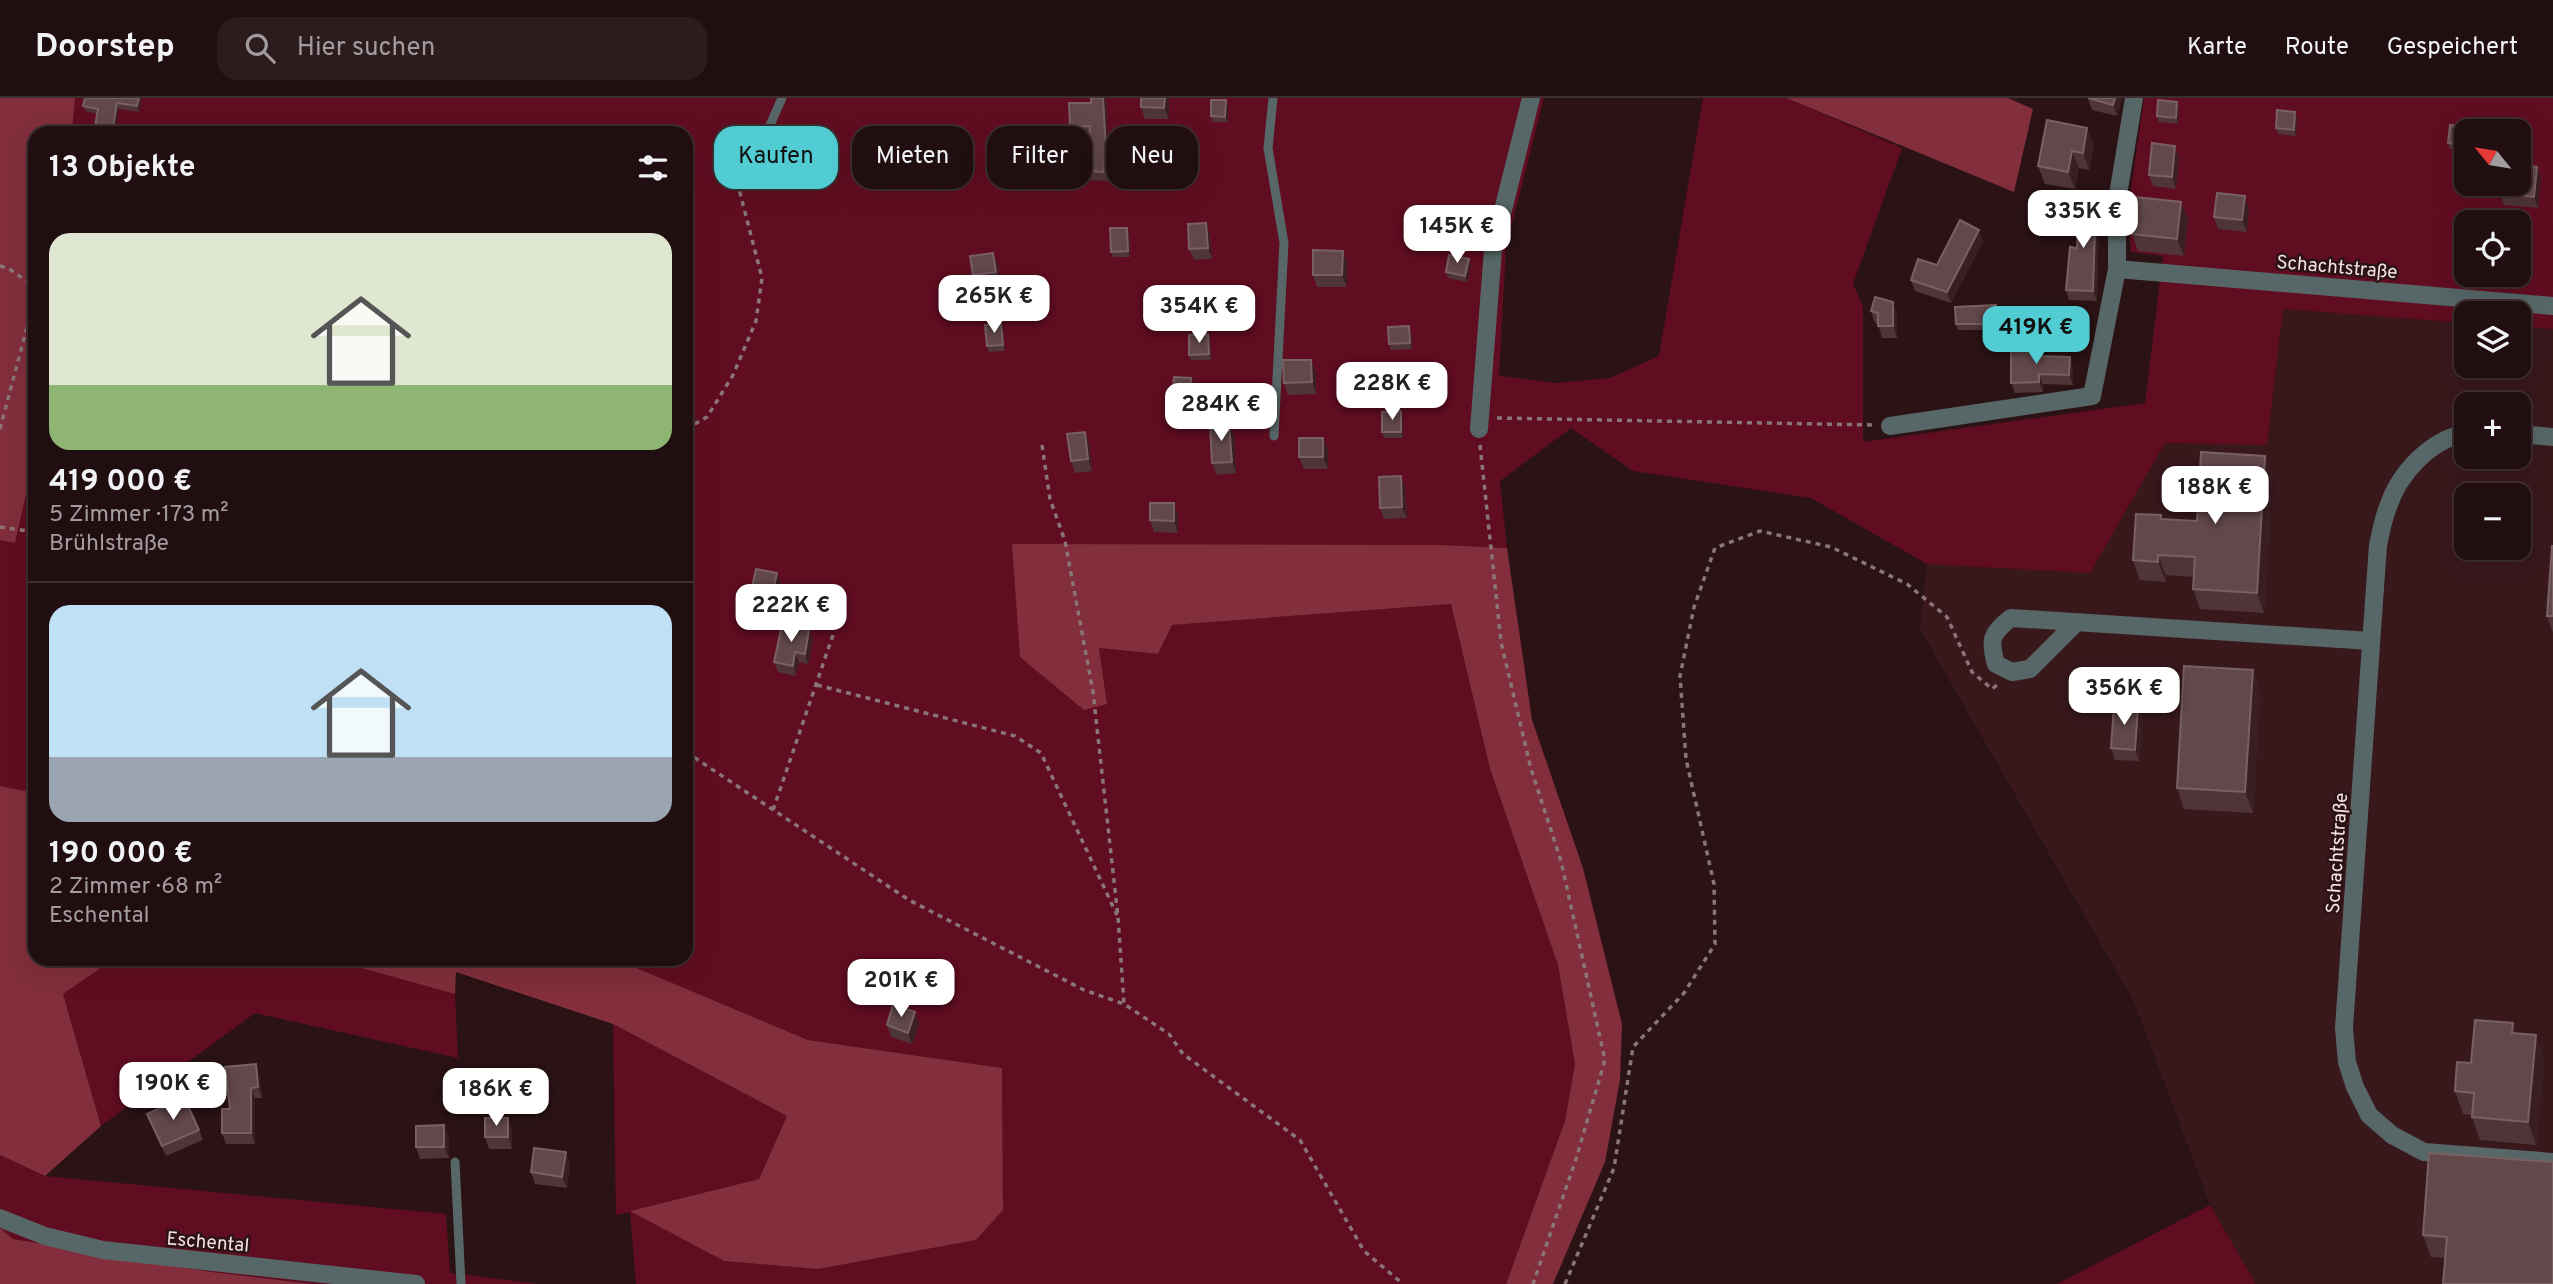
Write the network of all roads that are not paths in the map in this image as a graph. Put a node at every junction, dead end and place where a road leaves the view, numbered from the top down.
1 (782, 98) edge
2 (1273, 98) edge
3 (1531, 98) edge
4 (2134, 98) edge
5 (769, 126) edge
6 (2117, 269) junction
7 (2553, 306) edge
8 (1479, 423) road end
9 (1890, 426) road end
10 (2531, 435) edge
11 (1275, 436) dead end
12 (2553, 437) edge
13 (2454, 438) edge
14 (2077, 622) junction
15 (2371, 641) junction
16 (455, 1161) dead end
17 (2553, 1162) edge
18 (0, 1218) edge
19 (416, 1284) edge
20 (461, 1284) edge

1 - 5 lane
2 - 11 lane
3 - 8 street
4 - 6 street
6 - 7 street, Schachtstraße
6 - 9 street
10 - 12 street
13 - 15 street, Schachtstraße
14 - 14 street
14 - 15 street
15 - 17 street, Schachtstraße
16 - 20 lane
18 - 19 street, Eschental

